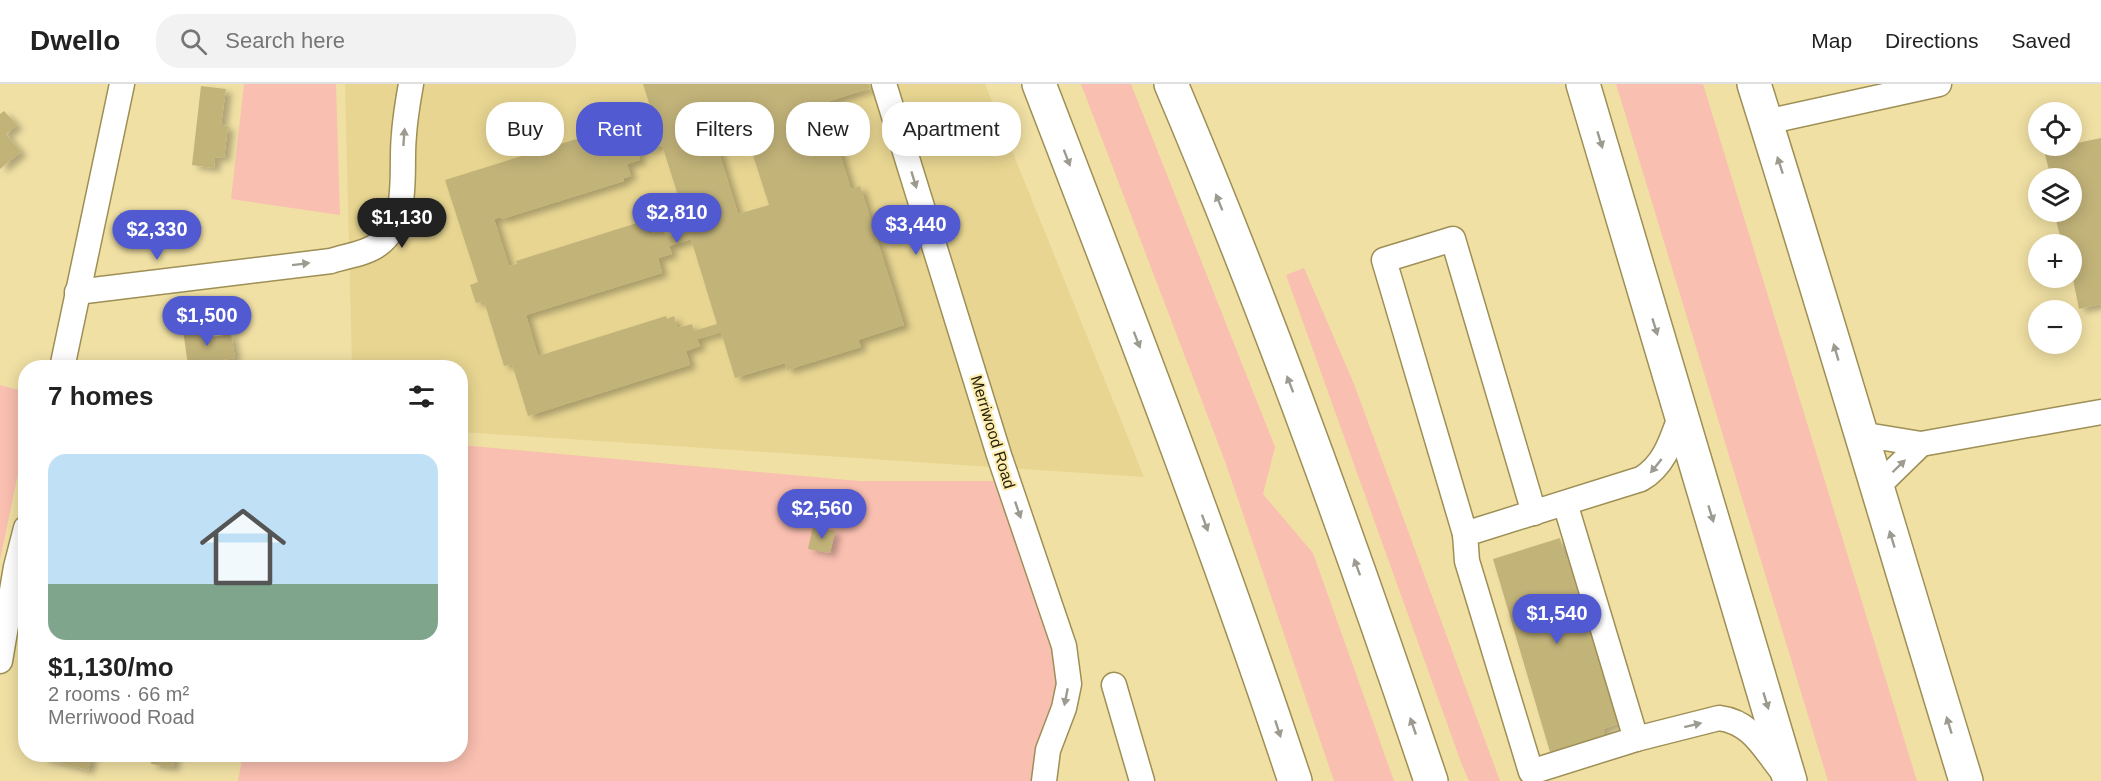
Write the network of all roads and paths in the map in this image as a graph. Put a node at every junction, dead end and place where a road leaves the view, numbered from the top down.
1 (122, 84) edge
2 (411, 84) edge
3 (884, 84) edge
4 (1038, 84) edge
5 (1171, 84) edge
6 (1583, 84) edge
7 (1754, 84) edge
8 (1939, 84) edge
9 (1908, 87) edge
10 (1766, 122) junction
11 (77, 292) junction
12 (64, 360) edge
13 (2101, 412) edge
14 (1681, 414) junction
15 (1860, 434) junction
16 (1921, 444) junction
17 (1876, 488) junction
18 (1566, 503) junction
19 (1534, 513) junction
20 (1465, 534) junction
21 (18, 559) edge
22 (0, 661) edge
23 (1114, 685) dead end
24 (1636, 739) junction
25 (1044, 781) edge
26 (1142, 781) edge
27 (1295, 781) edge
28 (1431, 781) edge
29 (1790, 781) edge
30 (1966, 781) edge

1 - 11 street
11 -> 2 street
3 -> 25 street, Merriwood Road
4 -> 27 highway
28 -> 5 highway
6 -> 14 highway
7 - 10 highway
8 - 9 street
9 - 10 street
15 -> 10 highway
11 - 12 street
13 - 16 street
14 -> 18 street
14 -> 29 highway
15 - 16 street
15 - 17 highway
17 -> 16 street
30 -> 17 highway
18 - 19 street
18 - 24 street
19 - 20 street
19 - 20 street
20 - 24 street
21 - 22 street
23 - 26 street
24 -> 29 street

